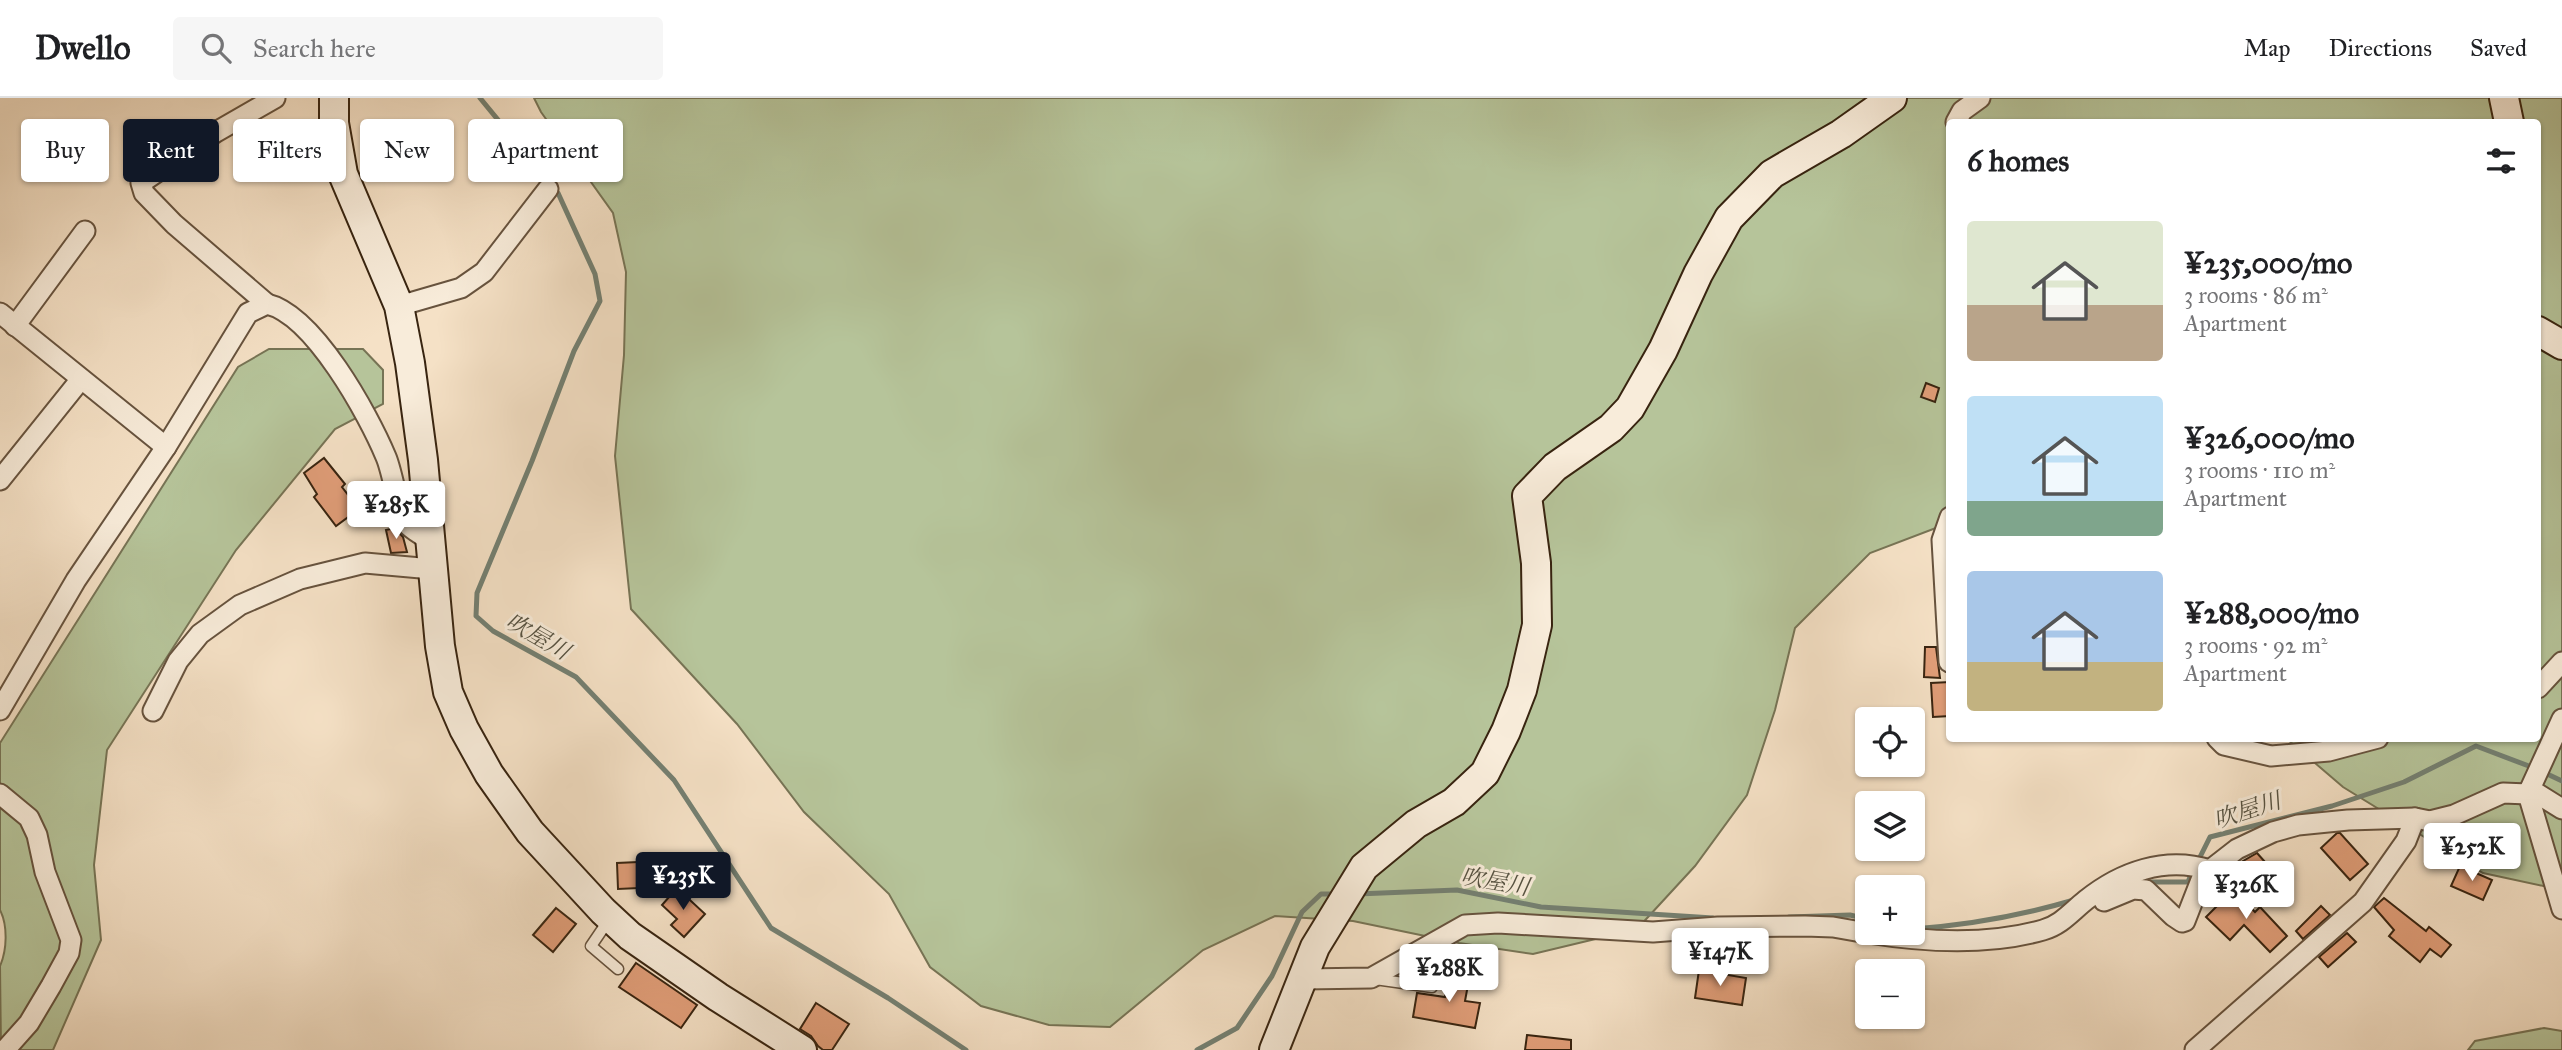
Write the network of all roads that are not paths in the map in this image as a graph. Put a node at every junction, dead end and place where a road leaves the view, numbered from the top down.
1 (275, 98) edge
2 (334, 98) edge
3 (1892, 98) edge
4 (1980, 98) edge
5 (2504, 98) edge
6 (1958, 119) edge
7 (2508, 119) edge
8 (548, 190) dead end
9 (85, 232) dead end
10 (267, 304) junction
11 (399, 306) junction
12 (8, 320) edge
13 (2541, 333) edge
14 (2562, 345) edge
15 (81, 379) junction
16 (166, 447) junction
17 (0, 480) edge
18 (1946, 528) edge
19 (429, 540) junction
20 (432, 569) junction
21 (1946, 610) edge
22 (2562, 662) edge
23 (2541, 685) edge
24 (0, 710) edge
25 (152, 711) dead end
26 (2562, 719) edge
27 (2221, 742) edge
28 (2363, 742) edge
29 (2529, 791) junction
30 (0, 794) edge
31 (2562, 809) edge
32 (2415, 818) junction
33 (2556, 866) edge
34 (2210, 870) junction
35 (2104, 901) dead end
36 (2562, 909) edge
37 (611, 918) junction
38 (1855, 931) edge
39 (1925, 940) edge
40 (618, 969) dead end
41 (1371, 978) junction
42 (1304, 979) junction
43 (1432, 986) dead end
44 (5, 1050) edge
45 (802, 1050) edge
46 (1275, 1050) edge
47 (2195, 1050) edge

1 - 10 street
2 - 11 street
3 - 42 street
4 - 6 street
5 - 7 street
8 - 11 street
9 - 12 street
10 - 16 street
10 - 19 street
11 - 19 street
12 - 15 street
13 - 14 street
15 - 16 street
15 - 17 street
16 - 24 street
18 - 21 street
19 - 20 street
20 - 25 street
20 - 37 street
22 - 23 street
26 - 29 street
27 - 28 street
29 - 31 street
29 - 32 street
29 - 33 street
30 - 44 street
32 - 34 street
32 - 47 street
33 - 36 street
34 - 35 street
34 - 39 street
37 - 40 lane
37 - 45 street
38 - 41 street
41 - 42 street
41 - 43 lane
42 - 46 street

